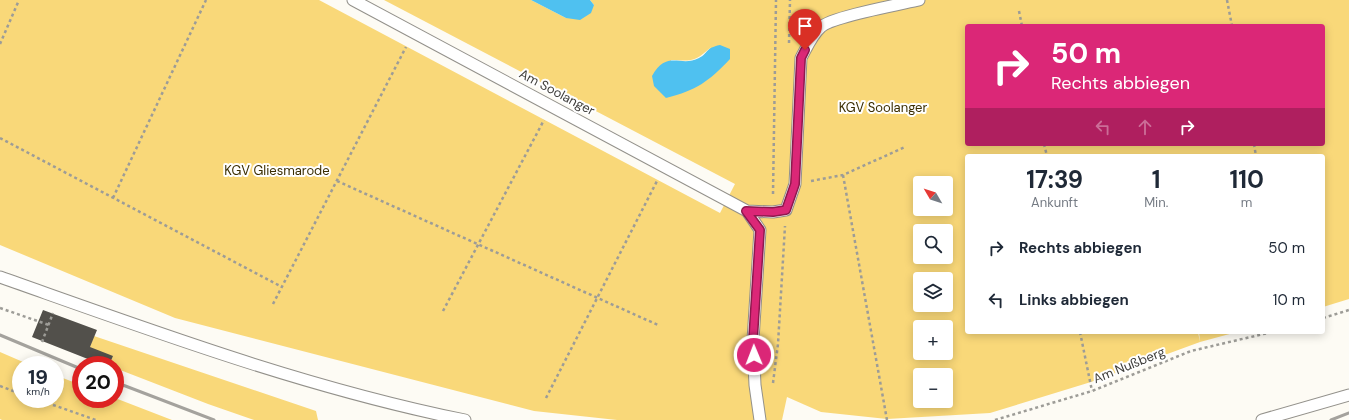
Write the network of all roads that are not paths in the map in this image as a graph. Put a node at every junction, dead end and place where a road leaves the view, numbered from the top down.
1 (353, 0) edge
2 (919, 0) edge
3 (746, 211) junction
4 (0, 277) edge
5 (1349, 394) edge
6 (465, 420) edge
7 (760, 420) edge
8 (1262, 420) edge

1 - 3 lane, Am Soolanger
2 - 3 lane
3 - 7 lane
4 - 6 lane
5 - 8 lane

